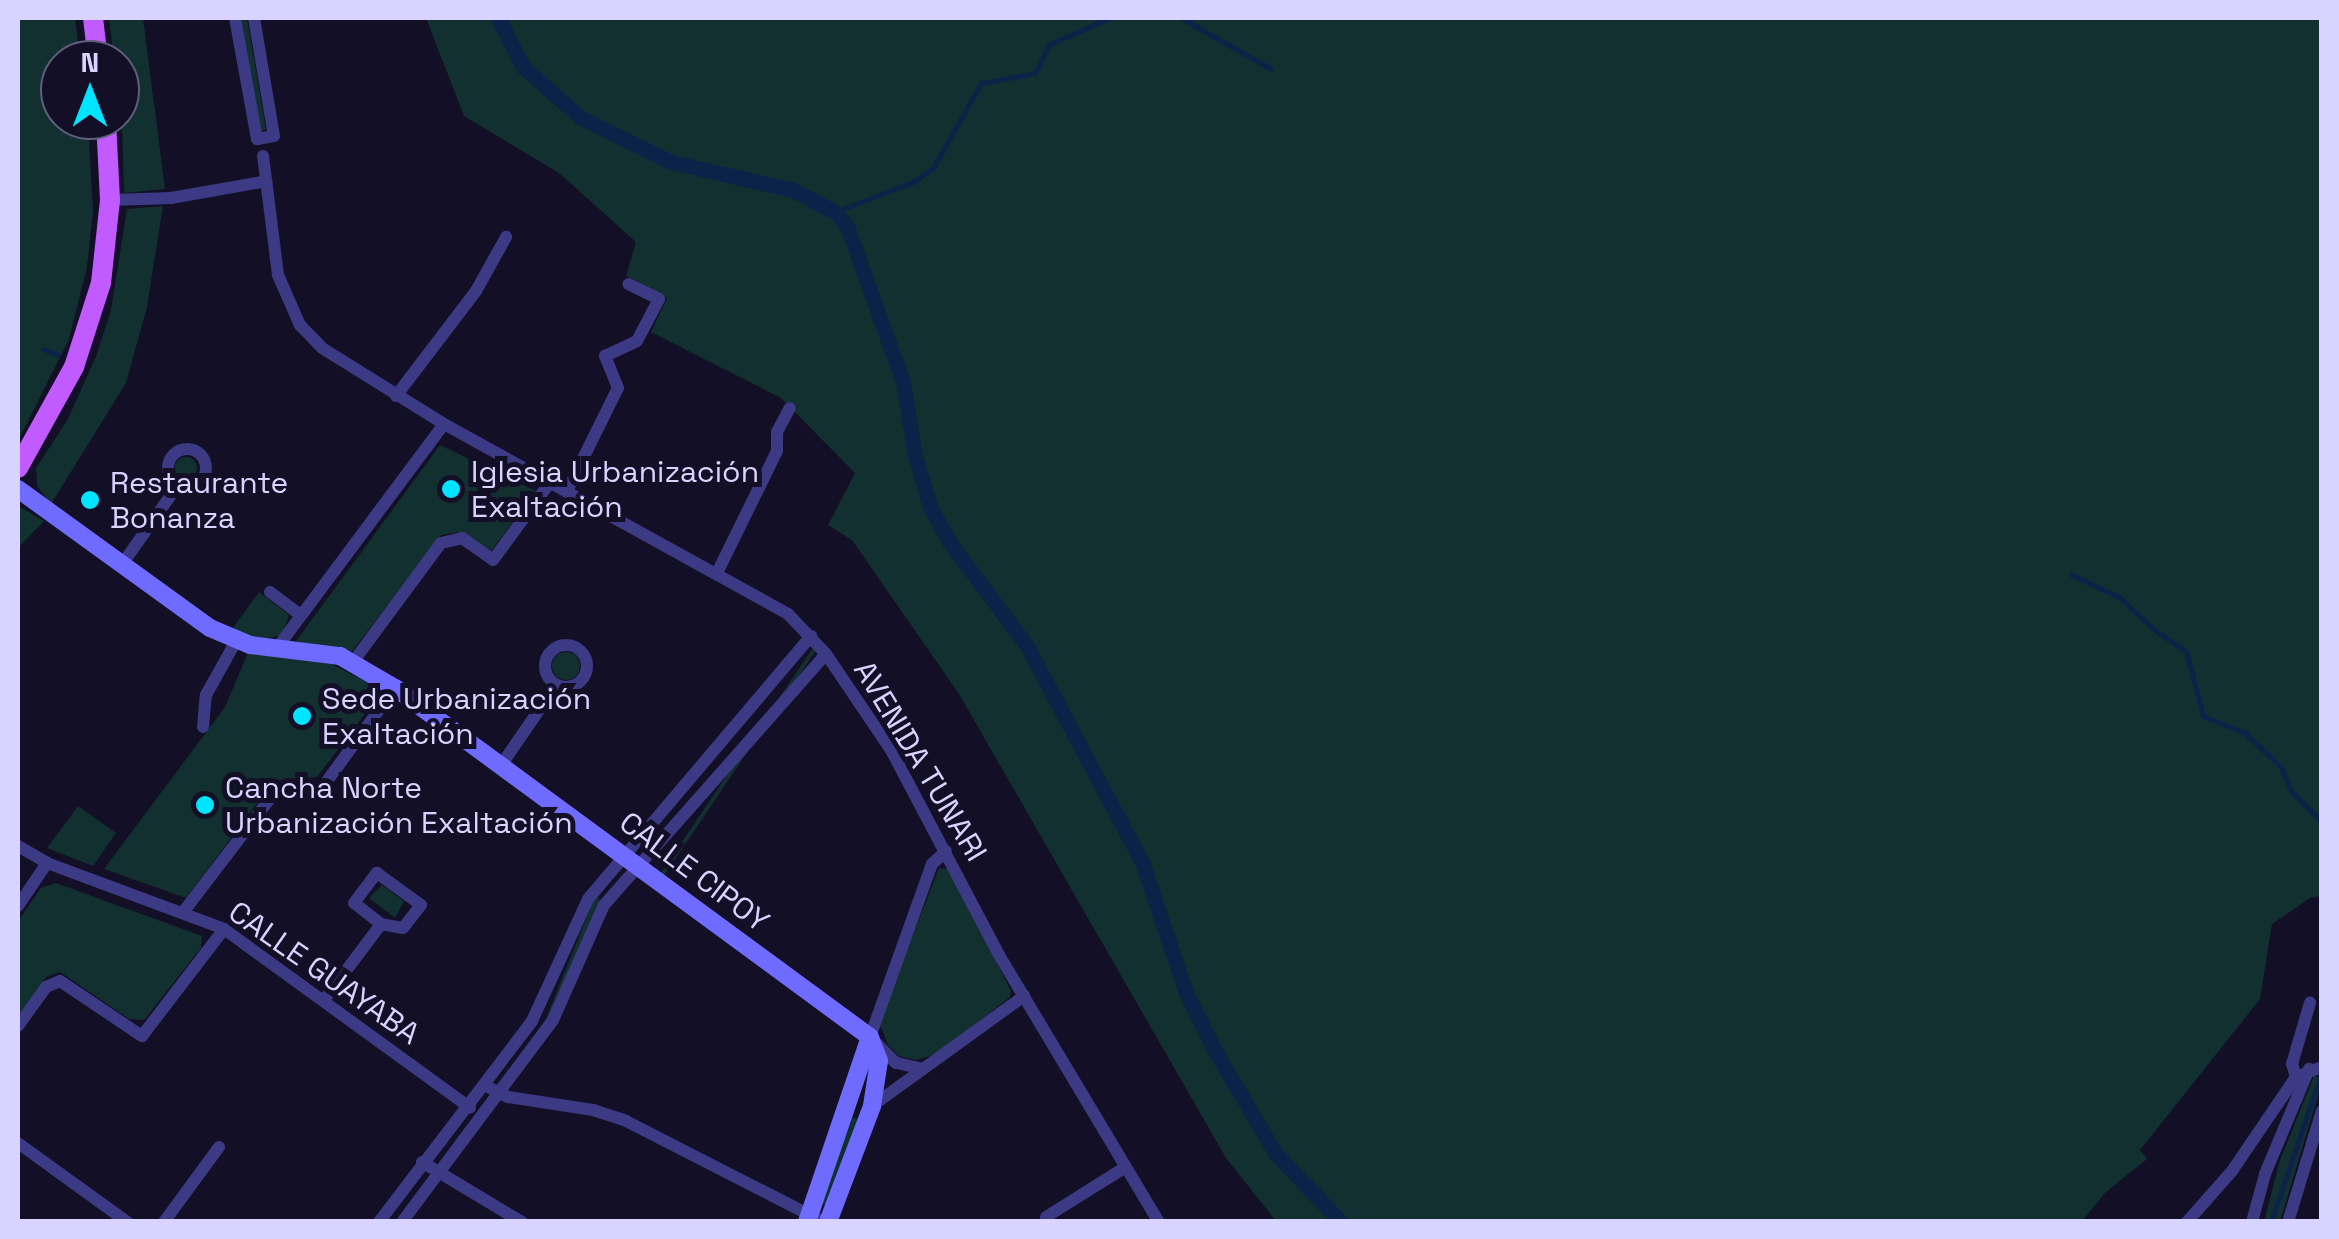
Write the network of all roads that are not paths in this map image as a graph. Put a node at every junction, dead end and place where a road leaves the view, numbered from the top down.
1 (235, 18) edge
2 (254, 18) edge
3 (107, 140) edge
4 (262, 156) dead end
5 (267, 181) junction
6 (110, 200) junction
7 (506, 237) dead end
8 (628, 284) dead end
9 (396, 396) junction
10 (790, 408) dead end
11 (444, 424) junction
12 (18, 468) edge
13 (551, 481) junction
14 (178, 484) dead end
15 (18, 489) edge
16 (568, 491) junction
17 (123, 563) junction
18 (717, 572) junction
19 (270, 592) dead end
20 (301, 616) junction
21 (811, 636) junction
22 (236, 640) junction
23 (277, 648) junction
24 (826, 654) junction
25 (353, 662) junction
26 (556, 686) dead end
27 (395, 688) junction
28 (203, 726) dead end
29 (502, 764) junction
30 (18, 846) edge
31 (946, 851) junction
32 (631, 860) junction
33 (47, 863) junction
34 (18, 906) edge
35 (184, 911) junction
36 (381, 924) junction
37 (224, 929) junction
38 (1024, 996) junction
39 (324, 1000) junction
40 (2310, 1002) dead end
41 (18, 1026) edge
42 (870, 1037) junction
43 (2315, 1068) edge
44 (923, 1069) junction
45 (2296, 1077) junction
46 (484, 1083) junction
47 (496, 1092) junction
48 (466, 1105) junction
49 (872, 1106) junction
50 (2322, 1111) edge
51 (480, 1114) junction
52 (18, 1143) edge
53 (219, 1146) dead end
54 (422, 1162) junction
55 (1124, 1168) junction
56 (438, 1173) junction
57 (1046, 1216) dead end
58 (817, 1220) edge
59 (126, 1222) edge
60 (164, 1222) edge
61 (379, 1222) edge
62 (402, 1222) edge
63 (522, 1222) edge
64 (1159, 1222) edge
65 (2187, 1222) edge
66 (2252, 1222) edge
67 (2288, 1222) edge

1 - 2 street
3 - 6 main road
4 - 5 street, AVENIDA TUNARI
5 - 6 street
5 - 9 street, AVENIDA TUNARI
6 - 12 main road
7 - 9 street
8 - 16 street
9 - 11 street, AVENIDA TUNARI
10 - 18 street
11 - 13 street, AVENIDA TUNARI
11 - 20 street
13 - 16 street, AVENIDA TUNARI
13 - 25 street
14 - 17 street
15 - 17 main road, CALLE CIPOY
16 - 18 street, AVENIDA TUNARI
17 - 22 main road, CALLE CIPOY
18 - 21 street, AVENIDA TUNARI
19 - 20 street
20 - 23 street
21 - 24 street, AVENIDA TUNARI
21 - 32 street
22 - 23 main road, CALLE CIPOY
22 - 28 street
23 - 25 main road, CALLE CIPOY
24 - 31 street, AVENIDA TUNARI
24 - 32 street
25 - 27 main road, CALLE CIPOY
26 - 29 street
27 - 29 main road, CALLE CIPOY
27 - 35 street
29 - 32 main road, CALLE CIPOY
30 - 33 street, CALLE GUAYABA
31 - 38 street, AVENIDA TUNARI
31 - 42 street
32 - 42 main road, CALLE CIPOY
32 - 46 street
32 - 47 street
33 - 34 street
33 - 35 street, CALLE GUAYABA
35 - 37 street, CALLE GUAYABA
36 - 36 street
36 - 39 street
37 - 39 street, CALLE GUAYABA
37 - 41 street
38 - 44 street
38 - 55 street, AVENIDA TUNARI
39 - 48 street, CALLE GUAYABA
40 - 45 street
42 - 44 street, CALLE CIPOY
42 - 49 main road
42 - 58 main road
43 - 45 street
43 - 66 street
44 - 49 street
45 - 65 street
46 - 47 street
46 - 48 street
47 - 51 street
47 - 58 street
48 - 51 street, CALLE GUAYABA
48 - 54 street
49 - 58 main road
50 - 67 street
51 - 56 street
52 - 59 street
53 - 60 street
54 - 56 street
54 - 61 street
55 - 57 street
55 - 64 street, AVENIDA TUNARI
56 - 62 street
56 - 63 street

